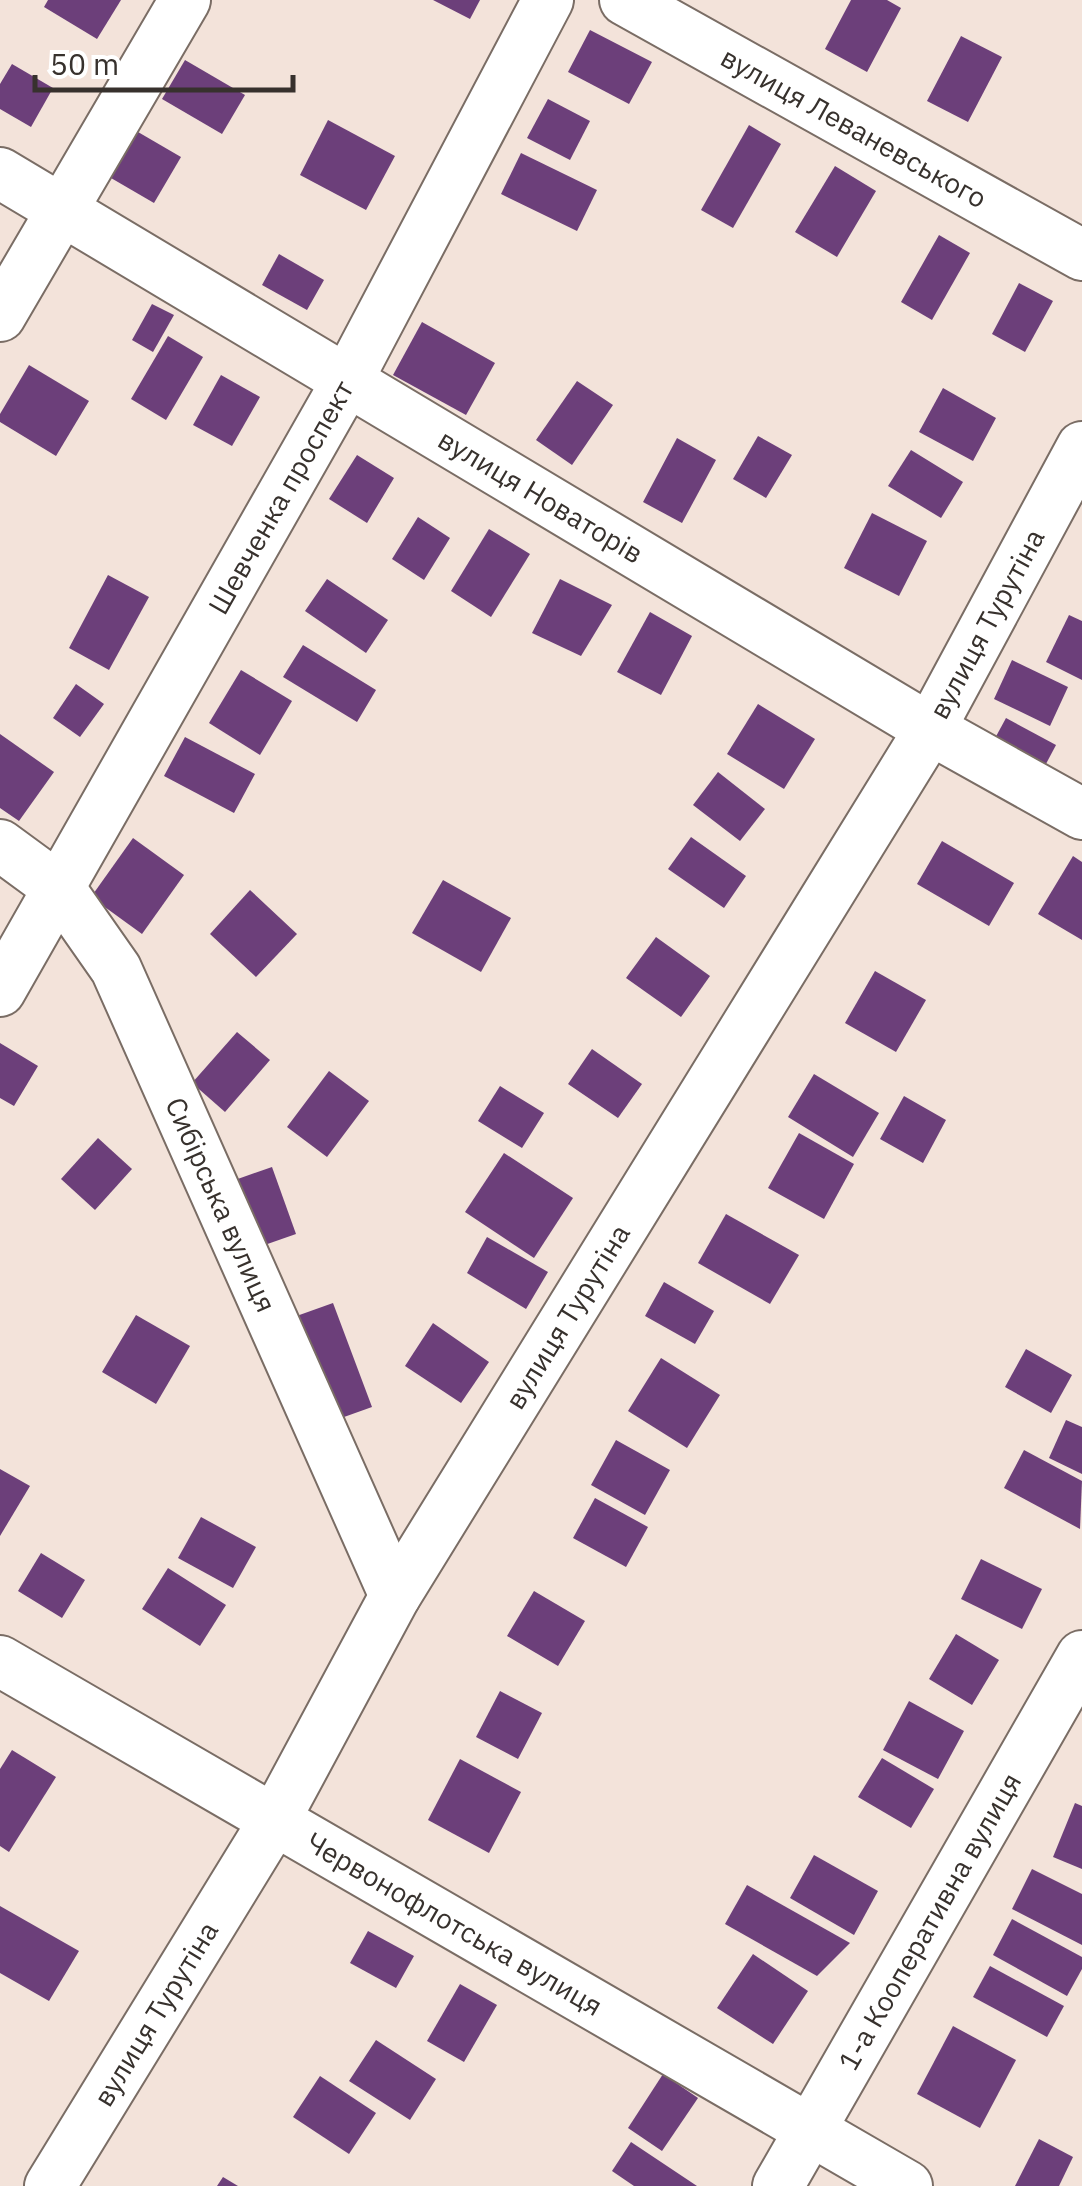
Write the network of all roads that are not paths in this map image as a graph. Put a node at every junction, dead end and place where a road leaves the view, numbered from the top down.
1 (185, 0) edge
2 (548, 0) edge
3 (625, 0) edge
4 (0, 173) edge
5 (60, 209) junction
6 (1082, 255) edge
7 (0, 316) edge
8 (347, 380) junction
9 (1082, 447) edge
10 (930, 729) junction
11 (1082, 814) edge
12 (0, 844) edge
13 (60, 889) junction
14 (0, 990) edge
15 (394, 1596) junction
16 (1082, 1656) edge
17 (0, 1661) edge
18 (274, 1822) junction
19 (810, 2132) junction
20 (50, 2186) edge
21 (778, 2186) edge
22 (907, 2186) edge

1 - 5 street
2 - 8 street, Шевченка проспект
3 - 6 street, вулиця Леваневського
4 - 5 street, вулиця Новаторів
5 - 7 street
5 - 8 street, вулиця Новаторів
8 - 10 street, вулиця Новаторів
8 - 13 street, Шевченка проспект
9 - 10 street, вулиця Турутіна
10 - 11 street, вулиця Новаторів
10 - 15 street, вулиця Турутіна
12 - 13 street, Сибірська вулиця
13 - 14 street, Шевченка проспект
13 - 15 street, Сибірська вулиця
15 - 18 street, вулиця Турутіна
16 - 19 street, 1-а Кооперативна вулиця
17 - 18 street, Червонофлотська вулиця
18 - 19 street, Червонофлотська вулиця
18 - 20 street, вулиця Турутіна
19 - 21 street, 1-а Кооперативна вулиця
19 - 22 street, Червонофлотська вулиця

